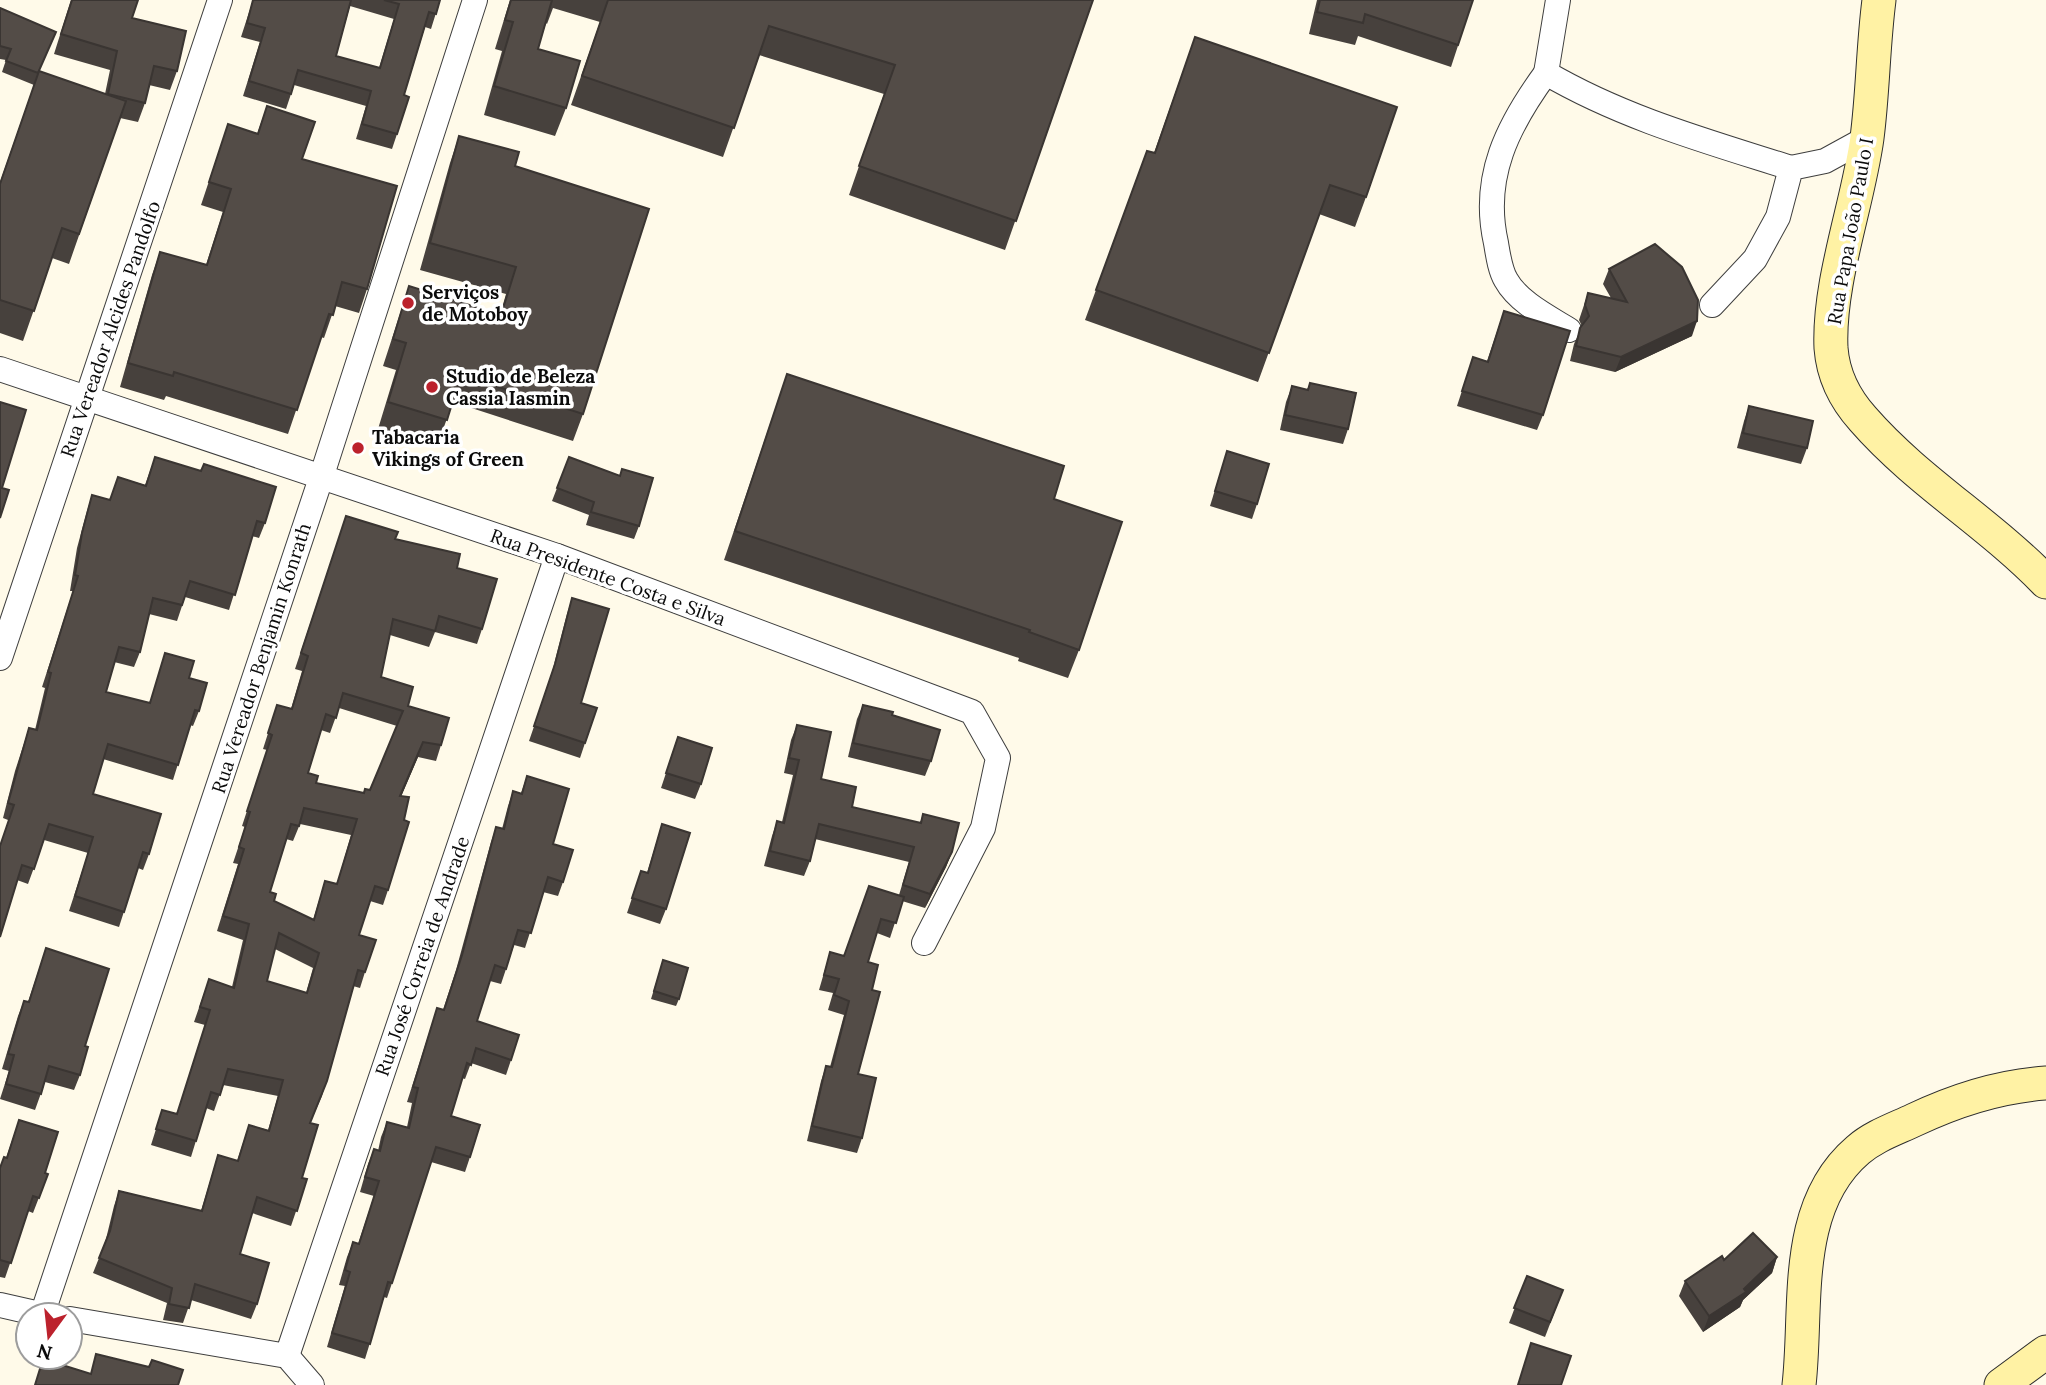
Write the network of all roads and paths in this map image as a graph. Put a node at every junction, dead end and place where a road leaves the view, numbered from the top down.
1 (220, 0) edge
2 (475, 0) edge
3 (1558, 0) edge
4 (1879, 0) edge
5 (1546, 73) junction
6 (1867, 138) junction
7 (1791, 168) junction
8 (1712, 304) dead end
9 (1569, 330) edge
10 (0, 369) edge
11 (86, 397) junction
12 (321, 478) junction
13 (557, 556) junction
14 (2046, 582) edge
15 (0, 657) edge
16 (924, 943) dead end
17 (2046, 1083) edge
18 (48, 1301) edge
19 (84, 1321) edge
20 (2046, 1352) edge
21 (287, 1356) junction
22 (312, 1385) edge
23 (1799, 1385) edge
24 (2001, 1385) edge

1 - 11 street, Rua Vereador Alcides Pandolfo
2 - 12 street, Rua Vereador Benjamin Konrath
3 - 5 street
4 - 6 street, Rua Papa João Paulo I
5 - 7 street
5 - 9 street
6 - 7 street
6 - 14 street, Rua Papa João Paulo I
7 - 8 street
10 - 11 street, Rua Presidente Costa e Silva
11 - 12 street, Rua Presidente Costa e Silva
11 - 15 street, Rua Vereador Alcides Pandolfo
12 - 13 street, Rua Presidente Costa e Silva
12 - 18 street, Rua Vereador Benjamin Konrath
13 - 16 street, Rua Presidente Costa e Silva
13 - 21 street, Rua José Correia de Andrade
17 - 23 street
19 - 21 street
20 - 24 street
21 - 22 street

